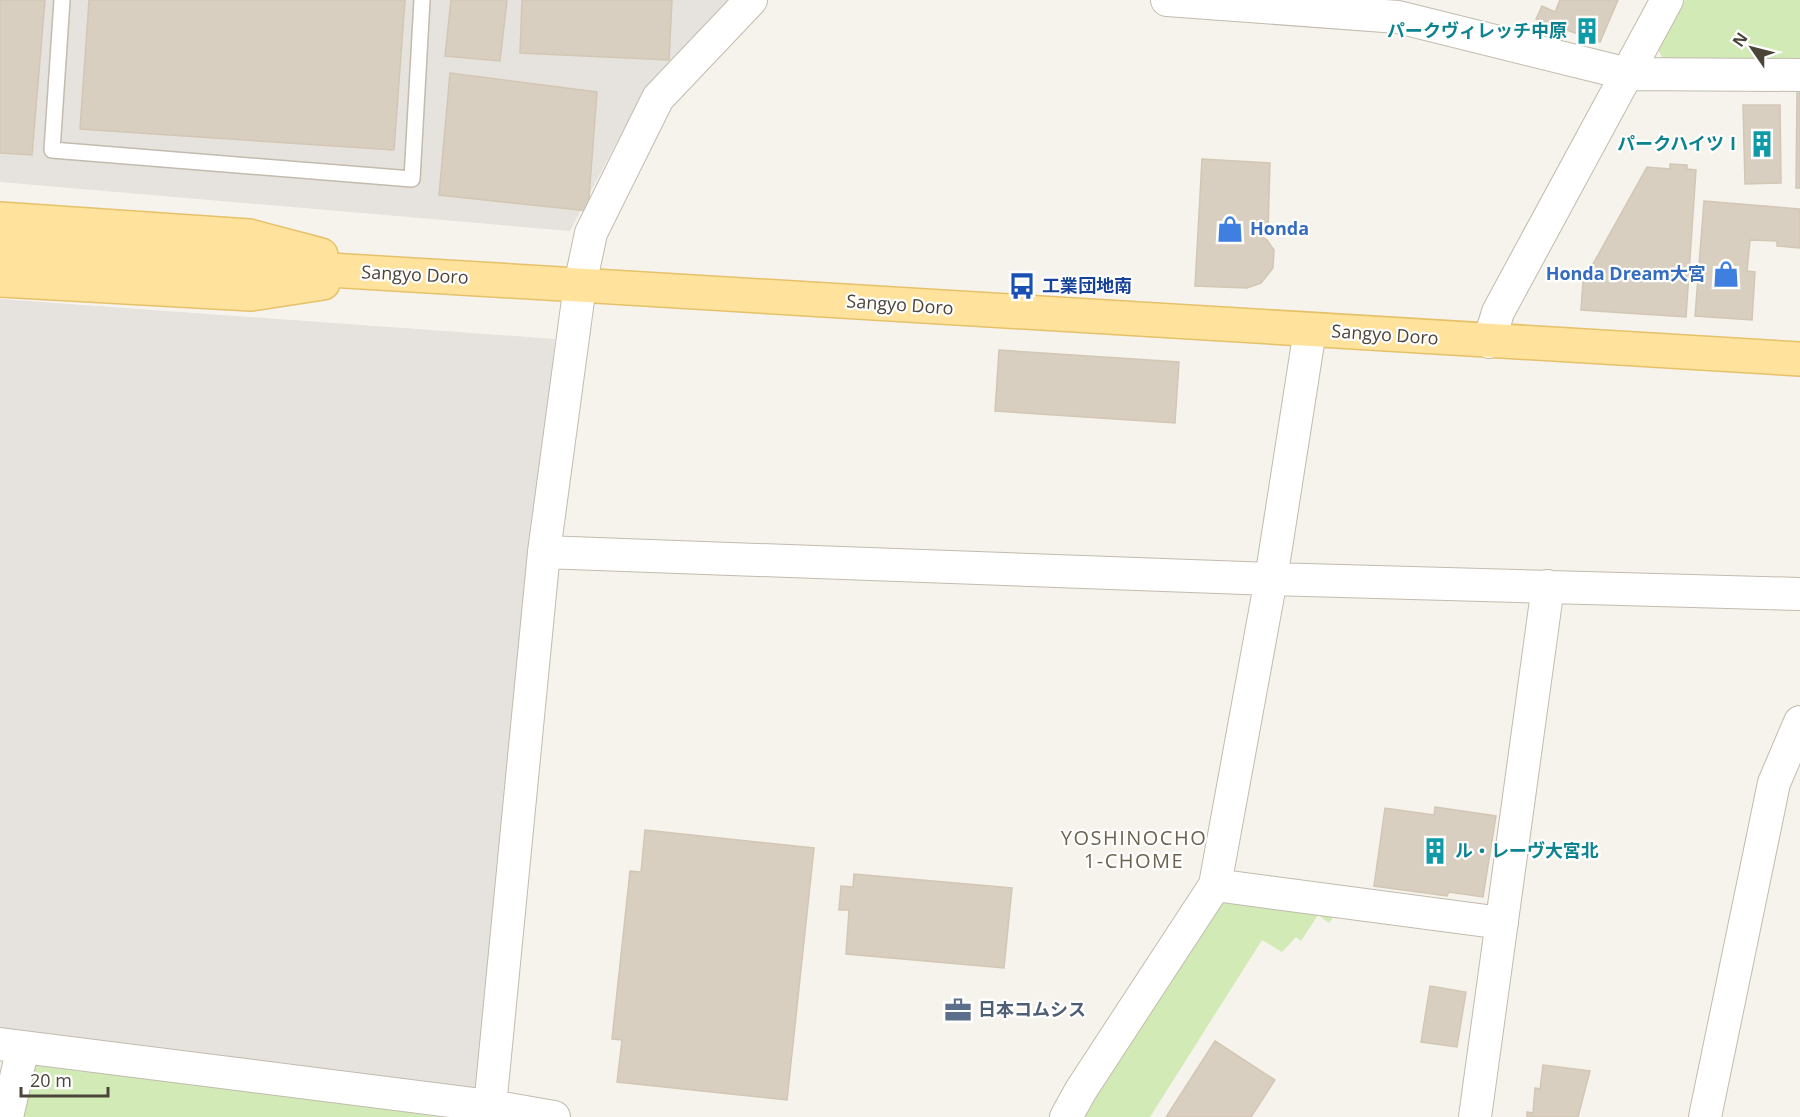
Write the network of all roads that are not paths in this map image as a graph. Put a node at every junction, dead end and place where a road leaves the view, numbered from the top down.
1 (62, 0) edge
2 (422, 0) edge
3 (751, 0) edge
4 (1167, 0) edge
5 (1667, 0) edge
6 (1628, 74) junction
7 (1800, 75) edge
8 (0, 219) edge
9 (0, 250) edge
10 (390, 274) junction
11 (0, 280) edge
12 (580, 285) junction
13 (1310, 330) junction
14 (1489, 342) junction
15 (1800, 359) edge
16 (544, 552) junction
17 (1271, 579) junction
18 (1548, 586) junction
19 (1800, 594) edge
20 (1800, 722) edge
21 (1215, 885) junction
22 (1502, 923) junction
23 (12, 1045) edge
24 (489, 1111) edge
25 (7, 1117) edge
26 (554, 1117) edge
27 (1066, 1117) edge
28 (1475, 1117) edge
29 (1705, 1117) edge

1 - 2 lane
3 - 12 street
4 - 6 street
5 - 6 street
6 - 7 street
6 - 14 street
8 - 10 main road
9 - 10 main road, Sangyo Doro
10 - 11 main road
10 - 12 main road, Sangyo Doro
12 - 13 main road, Sangyo Doro
12 - 16 street
13 - 14 main road, Sangyo Doro
13 - 17 street
14 - 15 main road, Sangyo Doro
16 - 17 street
16 - 24 street
17 - 18 street
17 - 21 street
18 - 19 street
18 - 22 street
20 - 29 street
21 - 22 street
21 - 27 street
22 - 28 street
23 - 24 street
23 - 25 street
24 - 26 street

